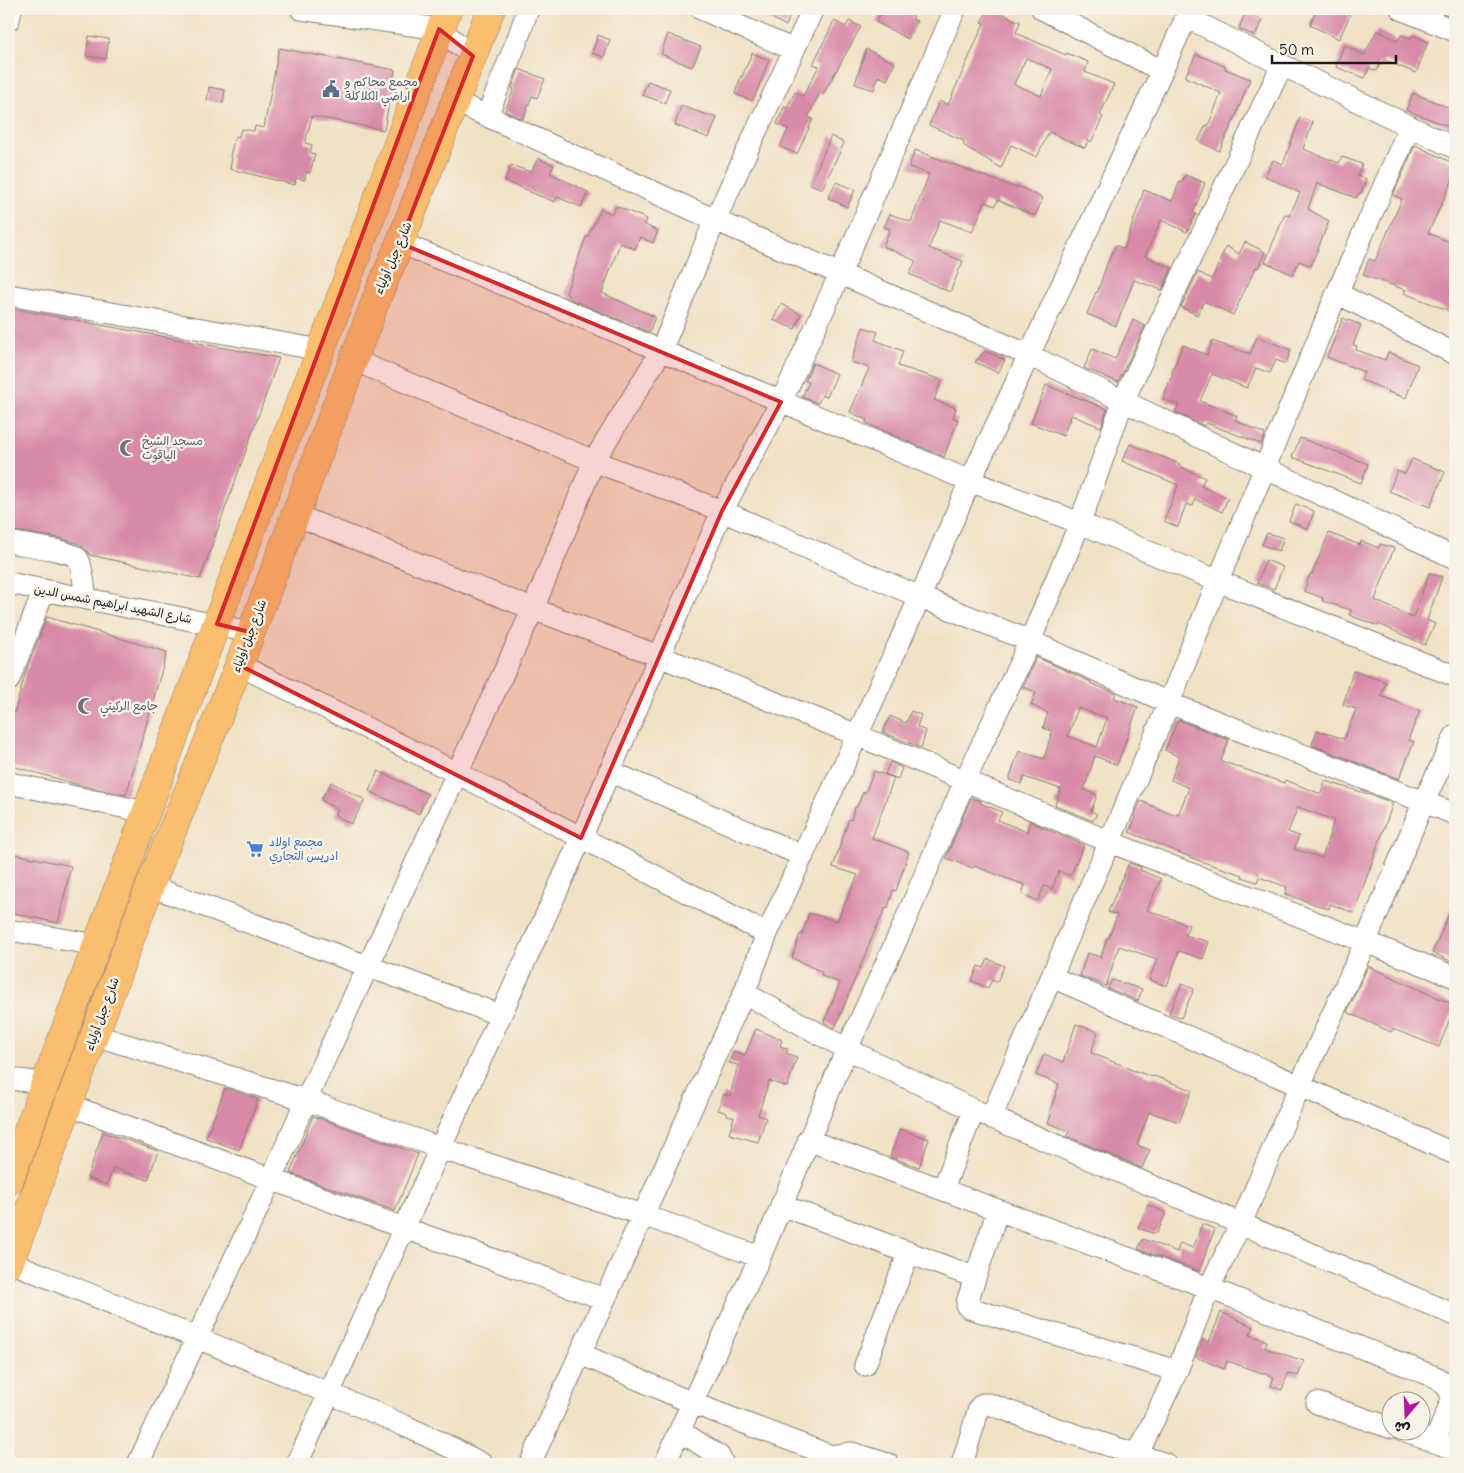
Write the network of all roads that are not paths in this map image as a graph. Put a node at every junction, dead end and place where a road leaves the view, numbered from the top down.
1 (10, 9) edge
2 (301, 9) edge
3 (491, 9) edge
4 (528, 9) edge
5 (701, 9) edge
6 (813, 9) edge
7 (955, 9) edge
8 (1042, 9) edge
9 (1401, 9) edge
10 (1188, 13) edge
11 (443, 19) edge
12 (9, 20) edge
13 (1455, 31) edge
14 (794, 50) junction
15 (472, 56) junction
16 (1282, 65) junction
17 (1162, 70) junction
18 (456, 102) junction
19 (487, 116) junction
20 (1410, 126) junction
21 (1455, 148) edge
22 (715, 220) junction
23 (400, 243) junction
24 (840, 274) junction
25 (1337, 293) junction
26 (9, 295) edge
27 (321, 350) junction
28 (661, 351) junction
29 (1455, 354) edge
30 (1029, 355) junction
31 (353, 360) junction
32 (1123, 401) junction
33 (781, 402) junction
34 (594, 460) junction
35 (1265, 467) junction
36 (970, 481) junction
37 (722, 511) junction
38 (295, 515) junction
39 (1080, 523) junction
40 (9, 542) edge
41 (1455, 558) edge
42 (1218, 580) junction
43 (9, 583) edge
44 (44, 590) junction
45 (920, 597) junction
46 (86, 598) junction
47 (533, 608) junction
48 (217, 624) junction
49 (250, 632) junction
50 (1030, 641) junction
51 (659, 656) junction
52 (239, 665) junction
53 (1455, 676) edge
54 (9, 680) edge
55 (1169, 703) junction
56 (857, 735) junction
57 (1455, 736) edge
58 (609, 771) junction
59 (457, 773) junction
60 (965, 781) junction
61 (9, 783) edge
62 (1424, 801) junction
63 (146, 812) junction
64 (1455, 814) edge
65 (580, 838) junction
66 (1110, 842) junction
67 (803, 856) junction
68 (150, 886) junction
69 (9, 930) edge
70 (768, 934) junction
71 (1366, 941) junction
72 (97, 945) junction
73 (368, 967) junction
74 (1052, 977) junction
75 (1455, 977) edge
76 (744, 993) junction
77 (500, 1015) junction
78 (94, 1035) junction
79 (847, 1048) junction
80 (9, 1080) edge
81 (45, 1083) junction
82 (1300, 1085) junction
83 (306, 1100) junction
84 (69, 1105) junction
85 (983, 1114) junction
86 (808, 1140) junction
87 (440, 1148) junction
88 (1455, 1154) edge
89 (271, 1180) junction
90 (9, 1181) edge
91 (943, 1189) junction
92 (781, 1205) junction
93 (998, 1210) junction
94 (643, 1215) junction
95 (1241, 1224) junction
96 (404, 1228) junction
97 (909, 1252) junction
98 (760, 1257) junction
99 (9, 1263) edge
100 (974, 1278) junction
101 (1209, 1288) junction
102 (605, 1299) junction
103 (1455, 1315) edge
104 (197, 1337) junction
105 (581, 1354) junction
106 (865, 1365) dead end
107 (1177, 1371) junction
108 (329, 1393) junction
109 (1454, 1398) edge
110 (692, 1403) junction
111 (1317, 1403) dead end
112 (1382, 1425) edge
113 (680, 1431) junction
114 (1430, 1440) edge
115 (1436, 1442) junction
116 (1455, 1449) edge
117 (1135, 1459) edge
118 (138, 1464) edge
119 (297, 1464) edge
120 (482, 1464) edge
121 (530, 1464) edge
122 (665, 1464) edge
123 (723, 1464) edge
124 (888, 1464) edge
125 (962, 1464) edge
126 (1166, 1464) edge

1 - 12 street
2 - 11 street
3 - 15 main road, شارع جبل أولياء
4 - 19 street
5 - 14 street
6 - 14 street
7 - 24 street
8 - 17 street
9 - 13 street
10 - 16 street
10 - 17 street
11 - 15 street
11 - 27 main road
14 - 22 street
15 - 18 main road, شارع جبل أولياء
16 - 20 street
16 - 32 street
17 - 30 street
18 - 19 street
18 - 23 main road, شارع جبل أولياء
19 - 22 street
20 - 21 street
20 - 25 street
22 - 24 street
22 - 28 street
23 - 28 street
23 - 31 main road, شارع جبل أولياء
24 - 30 street
24 - 33 street
25 - 29 street
25 - 35 street
26 - 27 street
27 - 48 main road
28 - 33 street
28 - 34 street
30 - 32 street
30 - 36 street
31 - 34 street
31 - 38 main road, شارع جبل أولياء
32 - 35 street
32 - 39 street
33 - 36 street
33 - 37 street
34 - 37 street
34 - 47 street
35 - 41 street
35 - 42 street
36 - 39 street
36 - 45 street
37 - 45 street
37 - 51 street
38 - 47 street
38 - 49 main road, شارع جبل أولياء
39 - 42 street
39 - 50 street
40 - 46 street
42 - 53 street
42 - 55 street
43 - 44 street, شارع الشهيد ابراهيم شمس الدين
44 - 46 street, شارع الشهيد ابراهيم شمس الدين
44 - 54 street
45 - 50 street
45 - 56 street
46 - 48 street, شارع الشهيد ابراهيم شمس الدين
47 - 51 street
47 - 59 street
48 - 49 street, شارع الشهيد ابراهيم شمس الدين
48 - 63 main road
49 - 52 main road, شارع جبل أولياء
50 - 55 street
50 - 60 street
51 - 56 street
51 - 58 street
52 - 59 street
52 - 68 main road, شارع جبل أولياء
55 - 62 street
55 - 66 street
56 - 60 street
56 - 67 street
57 - 62 street
58 - 65 street
58 - 67 street
59 - 65 street
59 - 73 street
60 - 66 street
60 - 79 street
61 - 63 street
62 - 64 street
62 - 71 street
63 - 72 main road
65 - 70 street
65 - 77 street
66 - 71 street
66 - 74 street
67 - 70 street
68 - 73 street
68 - 78 main road, شارع جبل أولياء
69 - 72 street
70 - 76 street
71 - 75 street
71 - 82 street
72 - 81 main road
73 - 77 street
73 - 83 street
74 - 82 street
74 - 85 street
76 - 79 street
76 - 94 street
77 - 87 street
78 - 83 street
78 - 84 main road, شارع جبل أولياء
79 - 85 street
79 - 86 street
80 - 81 street
81 - 90 main road
82 - 88 street
82 - 95 street
83 - 87 street
83 - 89 street
84 - 89 street
84 - 99 main road, شارع جبل أولياء
85 - 91 street
85 - 95 street
86 - 91 street
86 - 92 street
87 - 94 street
87 - 96 street
89 - 96 street
89 - 104 street
91 - 93 street
92 - 97 street
92 - 98 street
93 - 100 street
93 - 101 street
94 - 98 street
94 - 102 street
95 - 101 street
95 - 103 street
96 - 102 street
96 - 108 street
97 - 100 street
97 - 106 street
98 - 110 street
99 - 104 street
100 - 107 street
101 - 107 street
101 - 109 street
102 - 105 street
104 - 108 street
104 - 118 street
105 - 110 street
105 - 121 street
107 - 117 street
108 - 119 street
108 - 120 street
109 - 115 street
110 - 113 street
110 - 124 street
111 - 112 street
113 - 122 street
113 - 123 street
114 - 115 street
115 - 116 street
117 - 125 street
117 - 126 street

